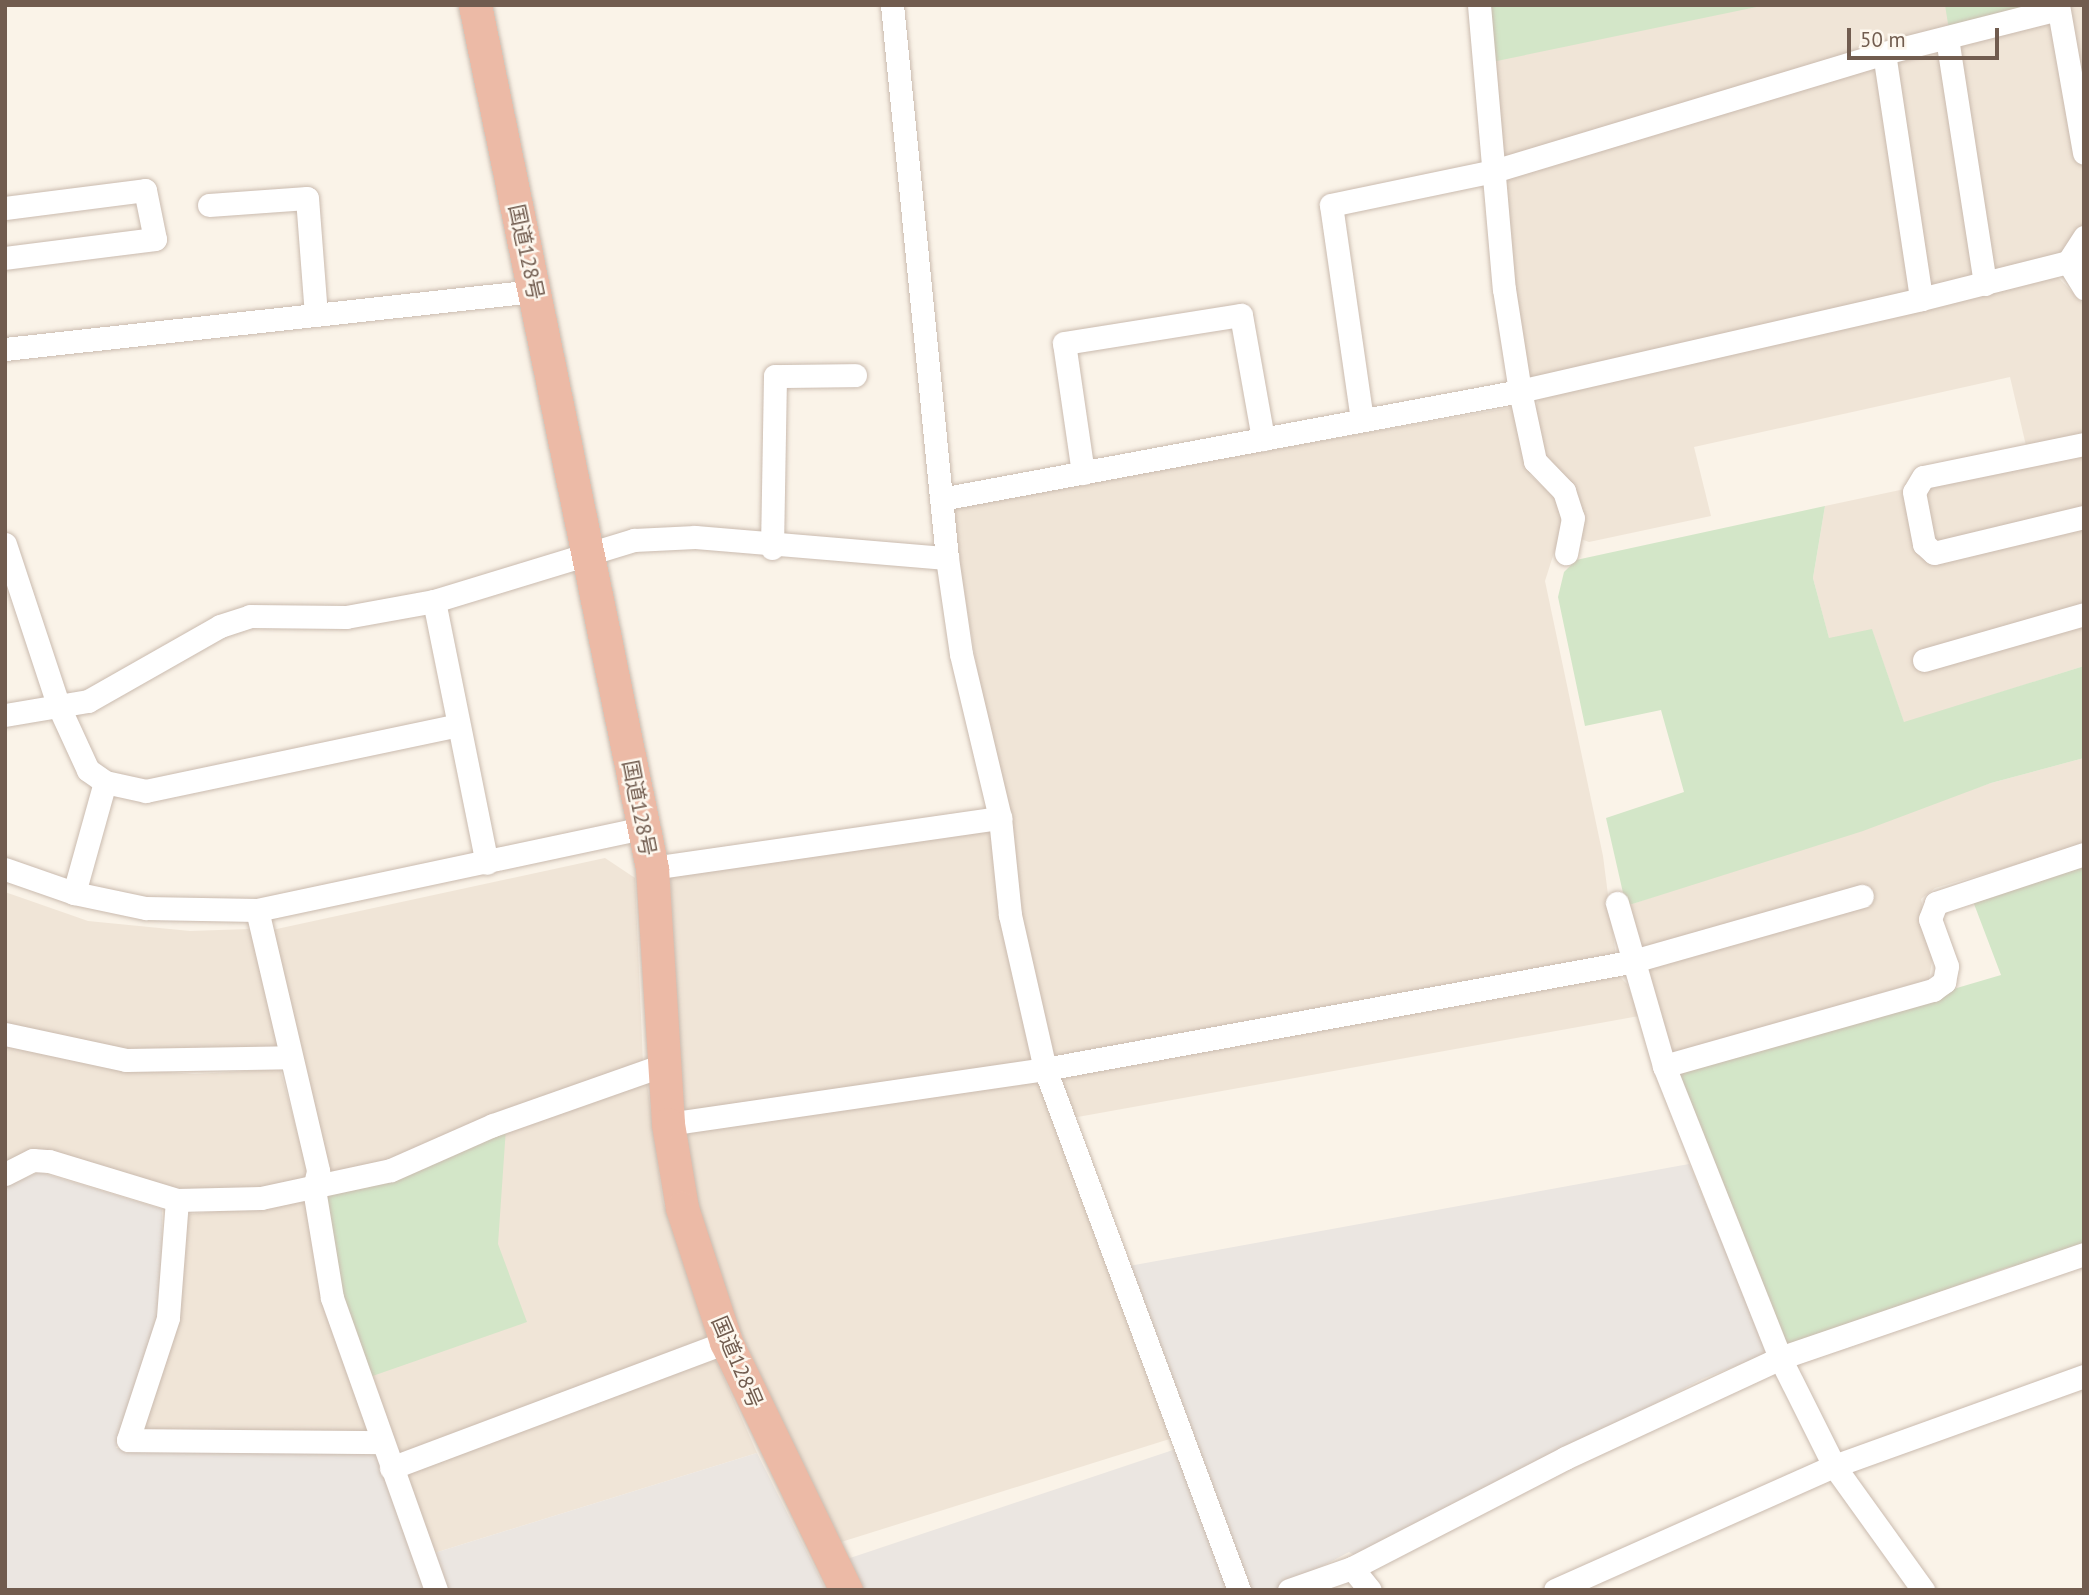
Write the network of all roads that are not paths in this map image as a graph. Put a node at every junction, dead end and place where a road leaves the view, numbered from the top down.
1 (475, 5) edge
2 (892, 5) edge
3 (1479, 5) edge
4 (2058, 7) edge
5 (1947, 38) junction
6 (1884, 53) junction
7 (2084, 153) edge
8 (1493, 171) junction
9 (209, 205) dead end
10 (5, 208) edge
11 (2084, 237) edge
12 (5, 258) edge
13 (2068, 262) junction
14 (1985, 284) junction
15 (2084, 288) edge
16 (534, 291) junction
17 (1921, 299) junction
18 (316, 314) junction
19 (5, 349) edge
20 (855, 375) dead end
21 (1520, 391) junction
22 (1362, 420) junction
23 (1263, 439) junction
24 (2084, 444) edge
25 (1083, 472) junction
26 (941, 499) junction
27 (2084, 516) edge
28 (5, 544) edge
29 (772, 548) junction
30 (1566, 553) dead end
31 (590, 558) junction
32 (947, 558) junction
33 (434, 601) junction
34 (2084, 614) edge
35 (1924, 660) dead end
36 (59, 707) junction
37 (5, 715) edge
38 (458, 725) junction
39 (104, 782) junction
40 (999, 818) junction
41 (643, 828) junction
42 (2084, 854) edge
43 (487, 863) junction
44 (652, 868) junction
45 (5, 869) edge
46 (74, 893) junction
47 (1862, 896) dead end
48 (1617, 902) dead end
49 (257, 910) junction
50 (1630, 962) junction
51 (5, 1034) edge
52 (290, 1057) junction
53 (663, 1065) junction
54 (1664, 1066) junction
55 (1045, 1069) junction
56 (668, 1124) junction
57 (5, 1174) edge
58 (314, 1189) junction
59 (177, 1200) junction
60 (2084, 1254) edge
61 (726, 1342) junction
62 (1780, 1358) junction
63 (2084, 1376) edge
64 (380, 1443) junction
65 (1834, 1466) junction
66 (391, 1468) junction
67 (1352, 1568) junction
68 (436, 1590) edge
69 (846, 1590) edge
70 (1240, 1590) edge
71 (1289, 1590) edge
72 (1370, 1590) edge
73 (1555, 1590) edge
74 (1923, 1590) edge

1 - 16 highway, 国道128号
2 - 26 street
3 - 8 street
4 - 5 street
4 - 7 street
5 - 6 street
5 - 14 street
6 - 8 street
6 - 17 street
8 - 21 street
8 - 22 street
9 - 18 street
10 - 12 street
11 - 13 street
13 - 14 street
13 - 15 street
14 - 17 street
16 - 18 street
16 - 31 highway, 国道128号
17 - 21 street
18 - 19 street
20 - 29 street
21 - 22 street
21 - 30 street
22 - 23 street
23 - 25 street
23 - 25 street
24 - 27 street
25 - 26 street
26 - 32 street
28 - 36 street
29 - 31 street
29 - 32 street
31 - 33 street
31 - 41 highway, 国道128号
32 - 40 street
33 - 36 street
33 - 38 street
34 - 35 street
36 - 37 street
36 - 39 street
38 - 39 street
38 - 43 street
39 - 46 street
40 - 44 street
40 - 55 street
41 - 43 street
41 - 44 highway, 国道128号
42 - 54 street
43 - 49 street
44 - 53 highway, 国道128号
45 - 46 street
46 - 49 street
47 - 50 street
48 - 50 street
49 - 52 street
50 - 54 street
50 - 55 street
51 - 52 street
52 - 58 street
53 - 56 highway, 国道128号
53 - 58 street
54 - 62 street
55 - 56 street
55 - 70 street
56 - 61 highway, 国道128号
57 - 59 street
58 - 59 street
58 - 64 street
59 - 64 street
60 - 62 street
61 - 66 street
61 - 69 highway, 国道128号
62 - 65 street
62 - 67 street
63 - 65 street
64 - 66 street
65 - 73 street
65 - 74 street
66 - 68 street
67 - 71 street
67 - 72 street

